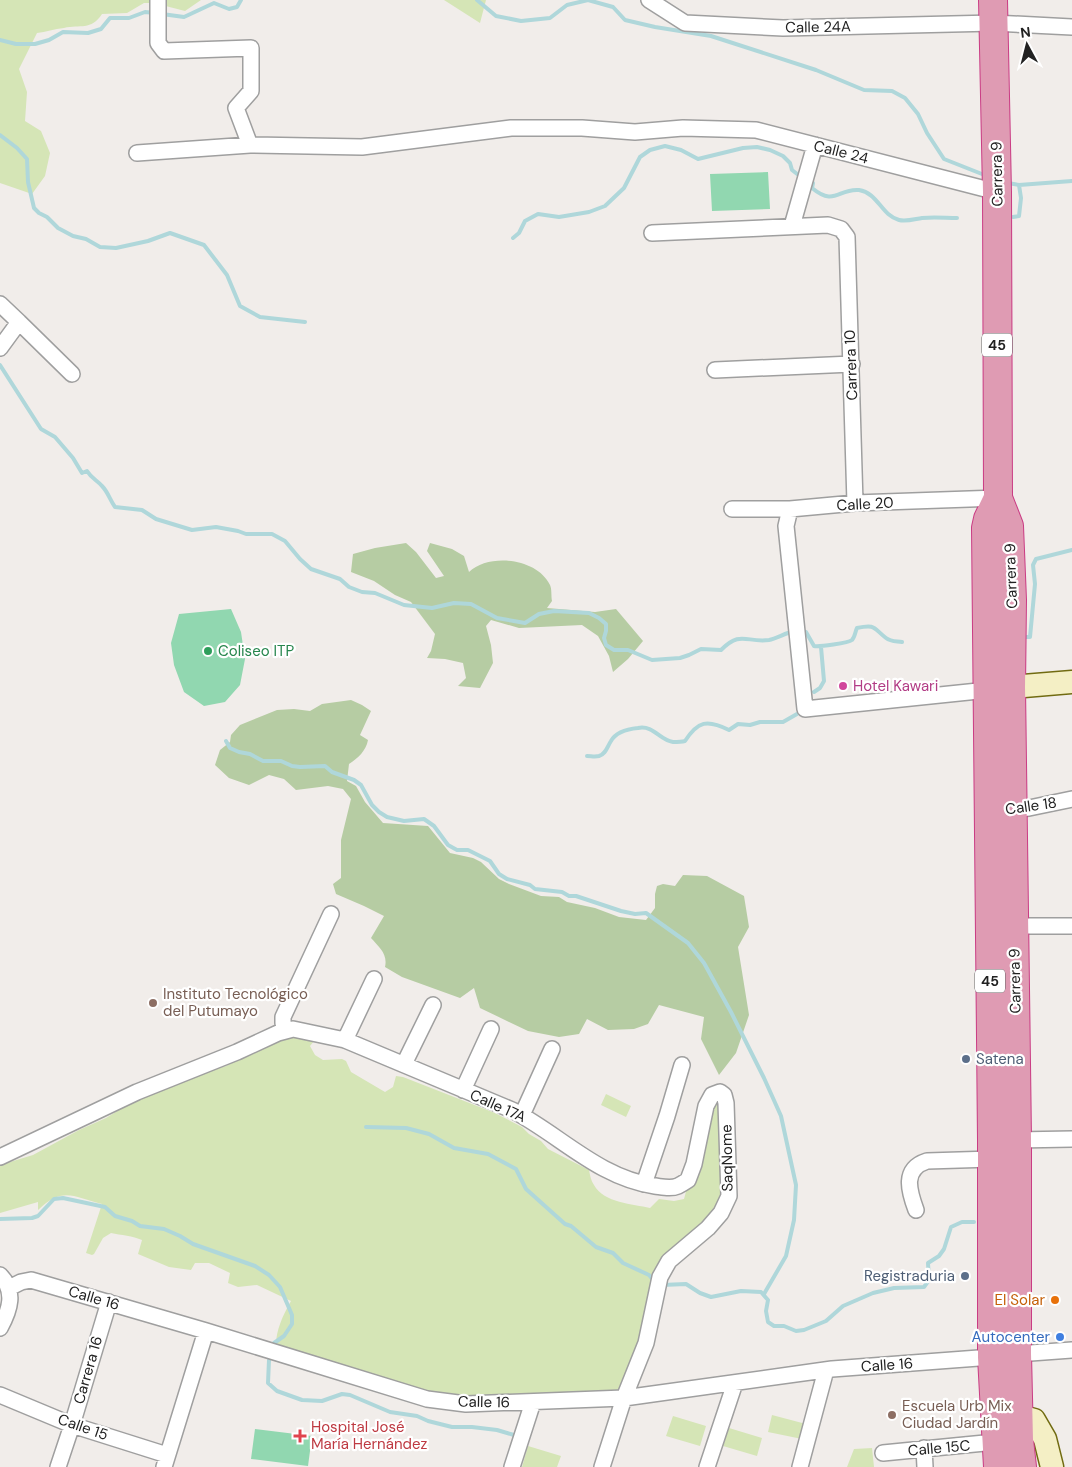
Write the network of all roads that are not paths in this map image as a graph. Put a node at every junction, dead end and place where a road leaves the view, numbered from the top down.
1 (158, 0) edge
2 (649, 0) edge
3 (994, 12) edge
4 (1072, 26) edge
5 (250, 145) junction
6 (815, 145) junction
7 (137, 153) dead end
8 (997, 192) junction
9 (792, 226) junction
10 (652, 233) dead end
11 (0, 304) edge
12 (19, 322) junction
13 (0, 348) edge
14 (852, 364) junction
15 (715, 370) dead end
16 (72, 374) dead end
17 (998, 498) junction
18 (856, 503) junction
19 (732, 509) dead end
20 (790, 509) junction
21 (1072, 682) edge
22 (1000, 688) junction
23 (1072, 799) edge
24 (1001, 810) junction
25 (331, 914) dead end
26 (1014, 926) junction
27 (1072, 926) edge
28 (374, 979) dead end
29 (433, 1005) dead end
30 (490, 1029) dead end
31 (286, 1030) junction
32 (345, 1040) junction
33 (552, 1049) dead end
34 (404, 1064) junction
35 (682, 1065) dead end
36 (463, 1090) junction
37 (522, 1115) junction
38 (1072, 1139) edge
39 (1000, 1146) junction
40 (0, 1157) edge
41 (644, 1184) junction
42 (916, 1210) dead end
43 (0, 1275) edge
44 (10, 1288) junction
45 (108, 1302) junction
46 (0, 1328) edge
47 (206, 1331) junction
48 (1072, 1350) edge
49 (1004, 1356) junction
50 (826, 1370) junction
51 (735, 1383) junction
52 (0, 1395) edge
53 (624, 1398) junction
54 (533, 1402) junction
55 (1019, 1416) junction
56 (72, 1425) junction
57 (924, 1448) junction
58 (883, 1453) dead end
59 (997, 1455) edge
60 (165, 1461) edge
61 (58, 1467) edge
62 (512, 1467) edge
63 (602, 1467) edge
64 (707, 1467) edge
65 (800, 1467) edge
66 (925, 1467) edge
67 (1022, 1467) edge
68 (1052, 1467) edge

1 - 5 street
2 - 3 street, Calle 24A
3 - 4 street
3 - 8 highway, Carrera 9 / 45
5 - 6 street, Calle 24
5 - 7 street, Calle 24
6 - 8 street, Calle 24
6 - 9 street
8 - 17 highway, Carrera 9 / 45
9 - 10 street
9 - 14 street, Carrera 10
11 - 12 street
12 - 13 street
12 - 16 street
14 - 15 street
14 - 18 street, Carrera 10
17 - 18 street, Calle 20
17 - 22 highway, Carrera 9 / 45
18 - 20 street, Calle 20
19 - 20 street, Calle 20
20 - 22 street
21 - 22 street
22 - 24 highway, Carrera 9 / 45
23 - 24 street, Calle 18
24 - 26 highway, Carrera 9 / 45
24 - 39 highway, Carrera 9 / 45
25 - 31 street
26 - 27 street
26 - 39 highway, Carrera 9 / 45
28 - 32 street
29 - 34 street
30 - 36 street
31 - 32 street, Calle 17A
31 - 40 street
32 - 34 street, Calle 17A
33 - 37 street
34 - 36 street, Calle 17A
35 - 41 street
36 - 37 street, Calle 17A
37 - 41 street, Calle 17A
38 - 39 street
39 - 42 street
39 - 49 highway, Carrera 9 / 45
41 - 53 street, SaqNome
43 - 44 street
44 - 45 street, Calle 16
44 - 46 street
45 - 47 street, Calle 16
45 - 56 street, Carrera 16
47 - 54 street, Calle 16
47 - 60 street
48 - 49 street, Calle 16
49 - 50 street, Calle 16
49 - 55 highway, Carrera 9 / 45
49 - 59 highway, Carrera 9 / 45
50 - 51 street, Calle 16
50 - 65 street
51 - 53 street, Calle 16
51 - 64 street
52 - 56 street, Calle 15
53 - 54 street, Calle 16
53 - 63 street, SaqNome
54 - 62 street
55 - 67 highway, Carrera 9 / 45
55 - 68 street
56 - 60 street, Calle 15
56 - 61 street, Carrera 16
57 - 58 street, Calle 15C
57 - 59 street, Calle 15C
57 - 66 street

